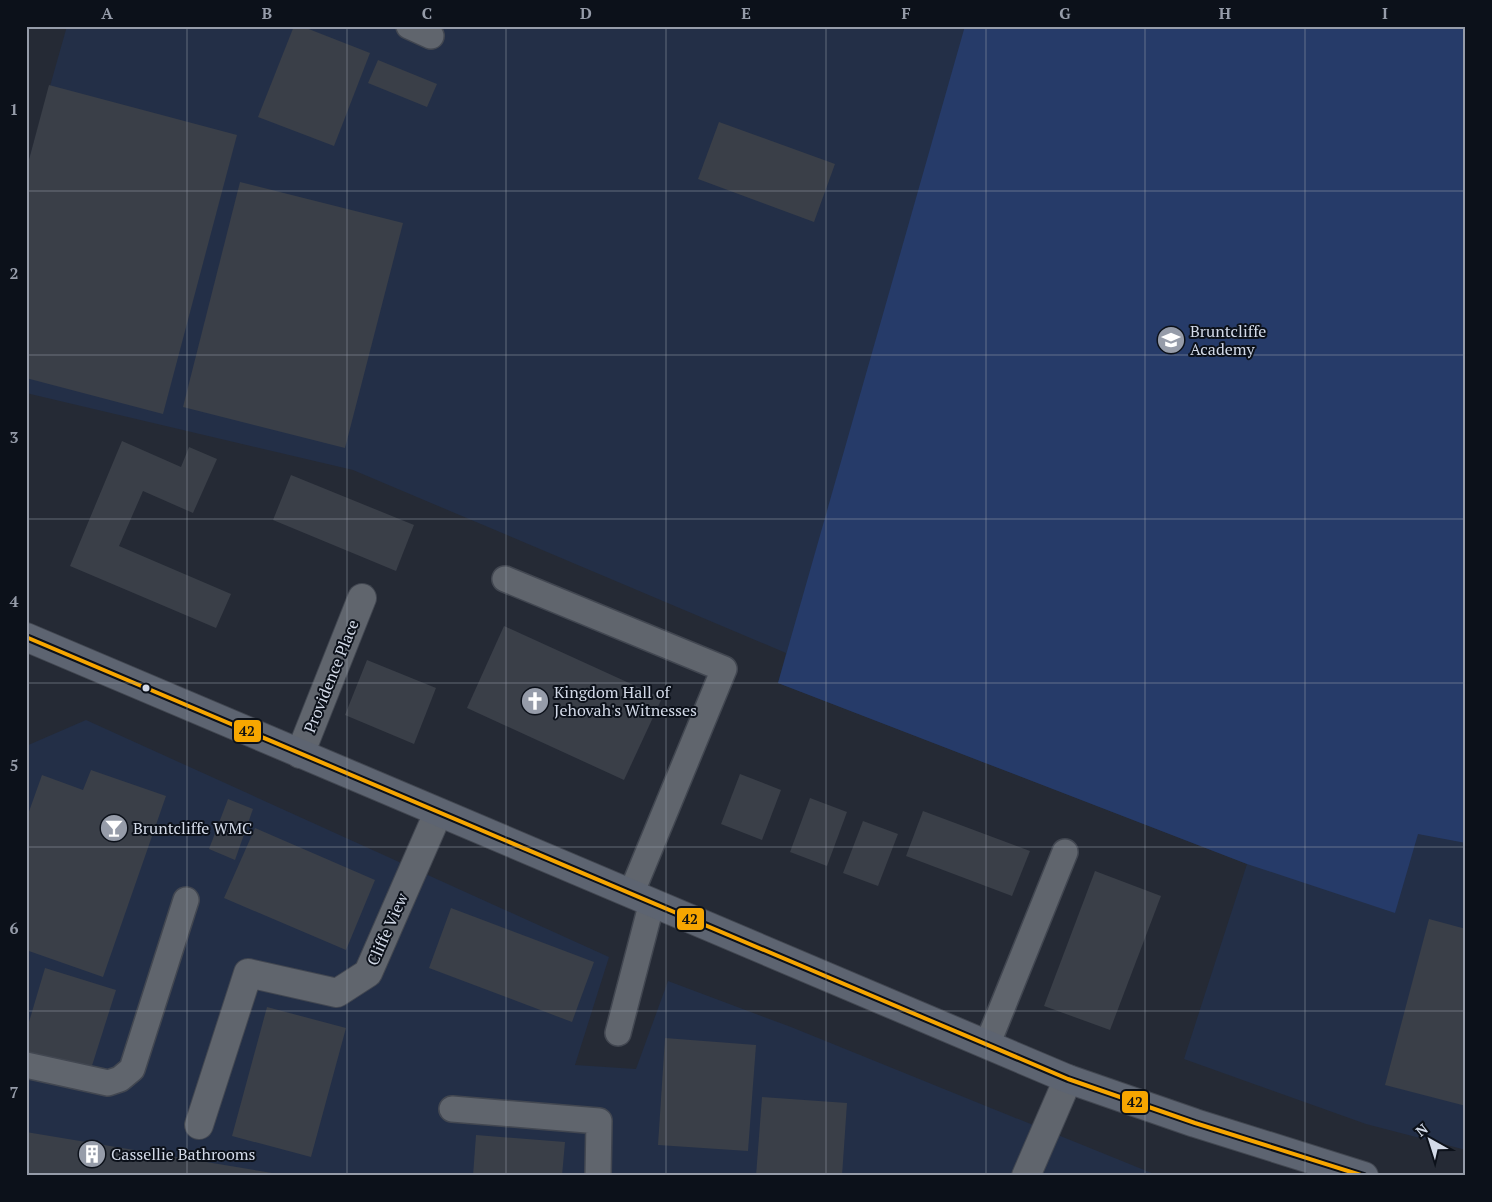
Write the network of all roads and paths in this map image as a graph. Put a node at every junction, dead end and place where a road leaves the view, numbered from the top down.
1 (505, 579) dead end
2 (362, 598) dead end
3 (26, 637) edge
4 (300, 754) junction
5 (438, 813) junction
6 (1065, 852) dead end
7 (641, 898) junction
8 (186, 900) dead end
9 (618, 1033) dead end
10 (987, 1044) junction
11 (26, 1065) edge
12 (1068, 1079) junction
13 (452, 1109) dead end
14 (199, 1125) dead end
15 (598, 1176) edge
16 (1026, 1176) edge
17 (1364, 1176) edge

1 - 7 lane
2 - 4 street, Providence Place
3 - 4 main road
4 - 5 main road
5 - 7 main road
5 - 14 street, Cliffe View
6 - 10 lane
7 - 9 lane
7 - 10 main road
8 - 11 lane
10 - 12 main road
12 - 16 street
12 - 17 main road
13 - 15 lane

